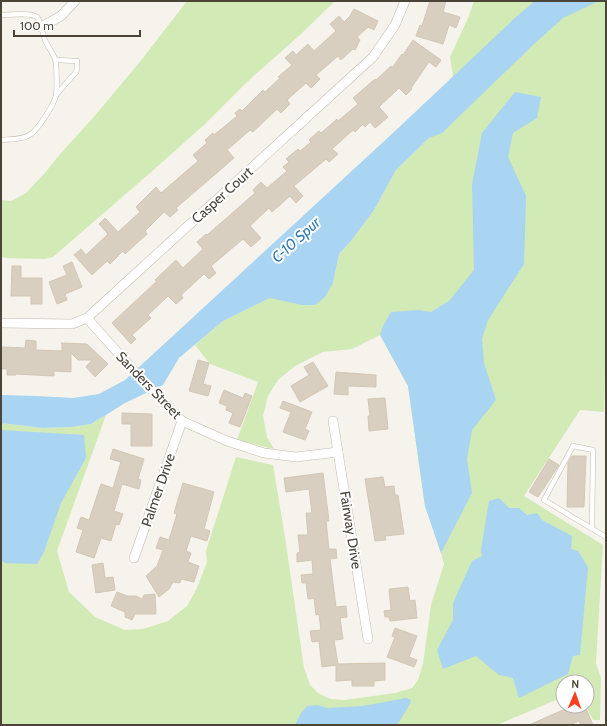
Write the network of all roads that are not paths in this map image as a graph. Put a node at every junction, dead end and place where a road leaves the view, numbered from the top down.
1 (75, 1) edge
2 (405, 1) edge
3 (1, 16) edge
4 (41, 26) junction
5 (56, 60) junction
6 (56, 95) junction
7 (1, 140) edge
8 (87, 318) junction
9 (1, 323) edge
10 (182, 421) junction
11 (333, 421) dead end
12 (338, 452) junction
13 (592, 528) junction
14 (606, 537) edge
15 (134, 558) dead end
16 (368, 639) dead end

1 - 4 street
2 - 8 street, Casper Court
3 - 4 lane
4 - 5 lane
5 - 6 lane
5 - 6 lane
6 - 7 lane
8 - 9 street, Casper Court
8 - 10 street, Sanders Street
10 - 12 street, Sanders Street
10 - 15 street, Palmer Drive
11 - 12 street, Fairway Drive
12 - 16 street, Fairway Drive
13 - 13 lane
13 - 14 lane

